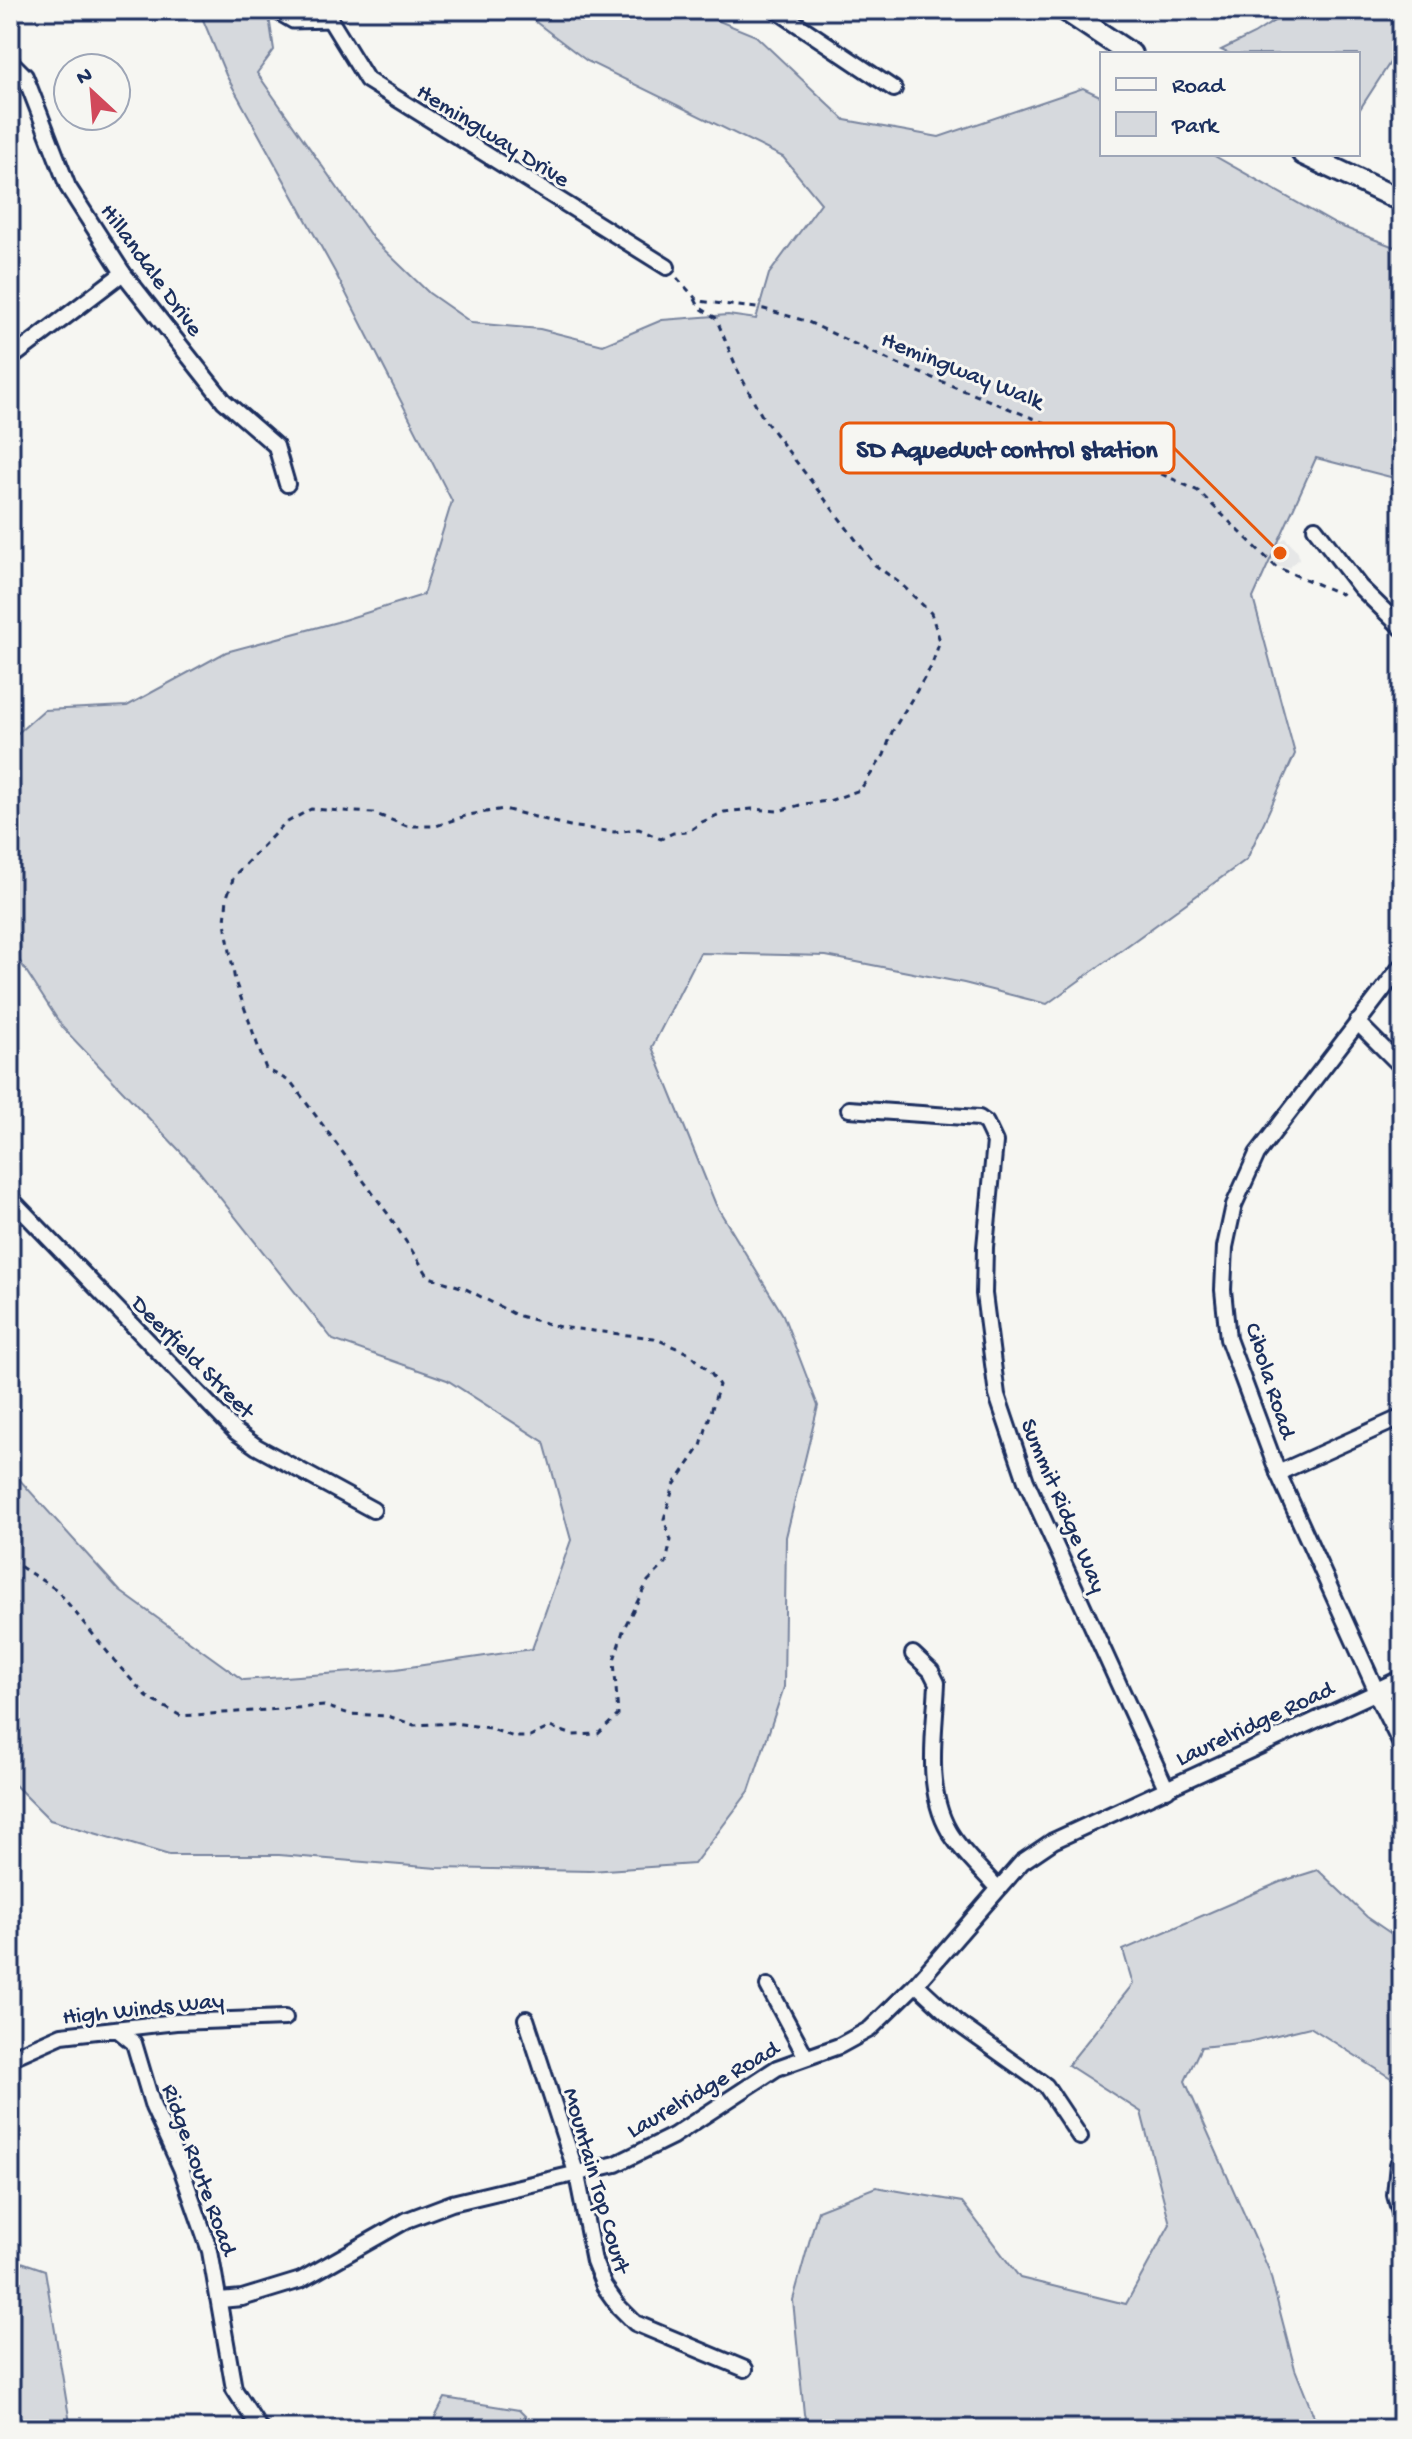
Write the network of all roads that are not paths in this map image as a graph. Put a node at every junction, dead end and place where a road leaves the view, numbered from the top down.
1 (268, 10) edge
2 (776, 10) edge
3 (1070, 12) edge
4 (330, 17) edge
5 (1128, 52) edge
6 (10, 61) edge
7 (894, 89) dead end
8 (1307, 156) edge
9 (1402, 201) edge
10 (667, 267) road end
11 (123, 273) junction
12 (10, 359) edge
13 (287, 484) dead end
14 (1315, 528) dead end
15 (1402, 628) edge
16 (1402, 965) edge
17 (1357, 1022) junction
18 (1402, 1067) edge
19 (849, 1109) dead end
20 (10, 1198) edge
21 (1402, 1417) edge
22 (1278, 1473) junction
23 (373, 1510) dead end
24 (913, 1654) dead end
25 (1402, 1680) edge
26 (1377, 1692) junction
27 (1402, 1742) edge
28 (1167, 1790) junction
29 (998, 1889) junction
30 (916, 1984) junction
31 (768, 1986) dead end
32 (285, 2018) dead end
33 (526, 2019) dead end
34 (109, 2030) junction
35 (806, 2057) junction
36 (10, 2058) edge
37 (1080, 2137) dead end
38 (1398, 2164) dead end
39 (577, 2175) junction
40 (1402, 2220) edge
41 (220, 2300) junction
42 (745, 2369) dead end
43 (260, 2429) edge

1 - 4 lane
2 - 7 street
3 - 5 main road
4 - 10 street, Hemingway Drive
6 - 11 street, Hillandale Drive
8 - 9 main road
11 - 12 street
11 - 13 street, Hillandale Drive
14 - 15 street
16 - 17 street, Cibola Road
17 - 18 street
17 - 22 street, Cibola Road
19 - 28 street, Summit Ridge Way
20 - 23 street, Deerfield Street
21 - 22 street
22 - 26 street, Cibola Road
24 - 29 street
25 - 26 street, Laurelridge Road
26 - 27 street, Cibola Road
26 - 28 street, Laurelridge Road
28 - 29 street, Laurelridge Road
29 - 30 street, Laurelridge Road
30 - 35 street, Laurelridge Road
30 - 37 street
31 - 35 street
32 - 34 street, High Winds Way
33 - 39 street, Mountain Top Court
34 - 36 street, High Winds Way
34 - 41 street, Ridge Route Road
35 - 39 street, Laurelridge Road
38 - 40 street
39 - 41 street, Laurelridge Road
39 - 42 street, Mountain Top Court
41 - 43 street, Ridge Route Road

